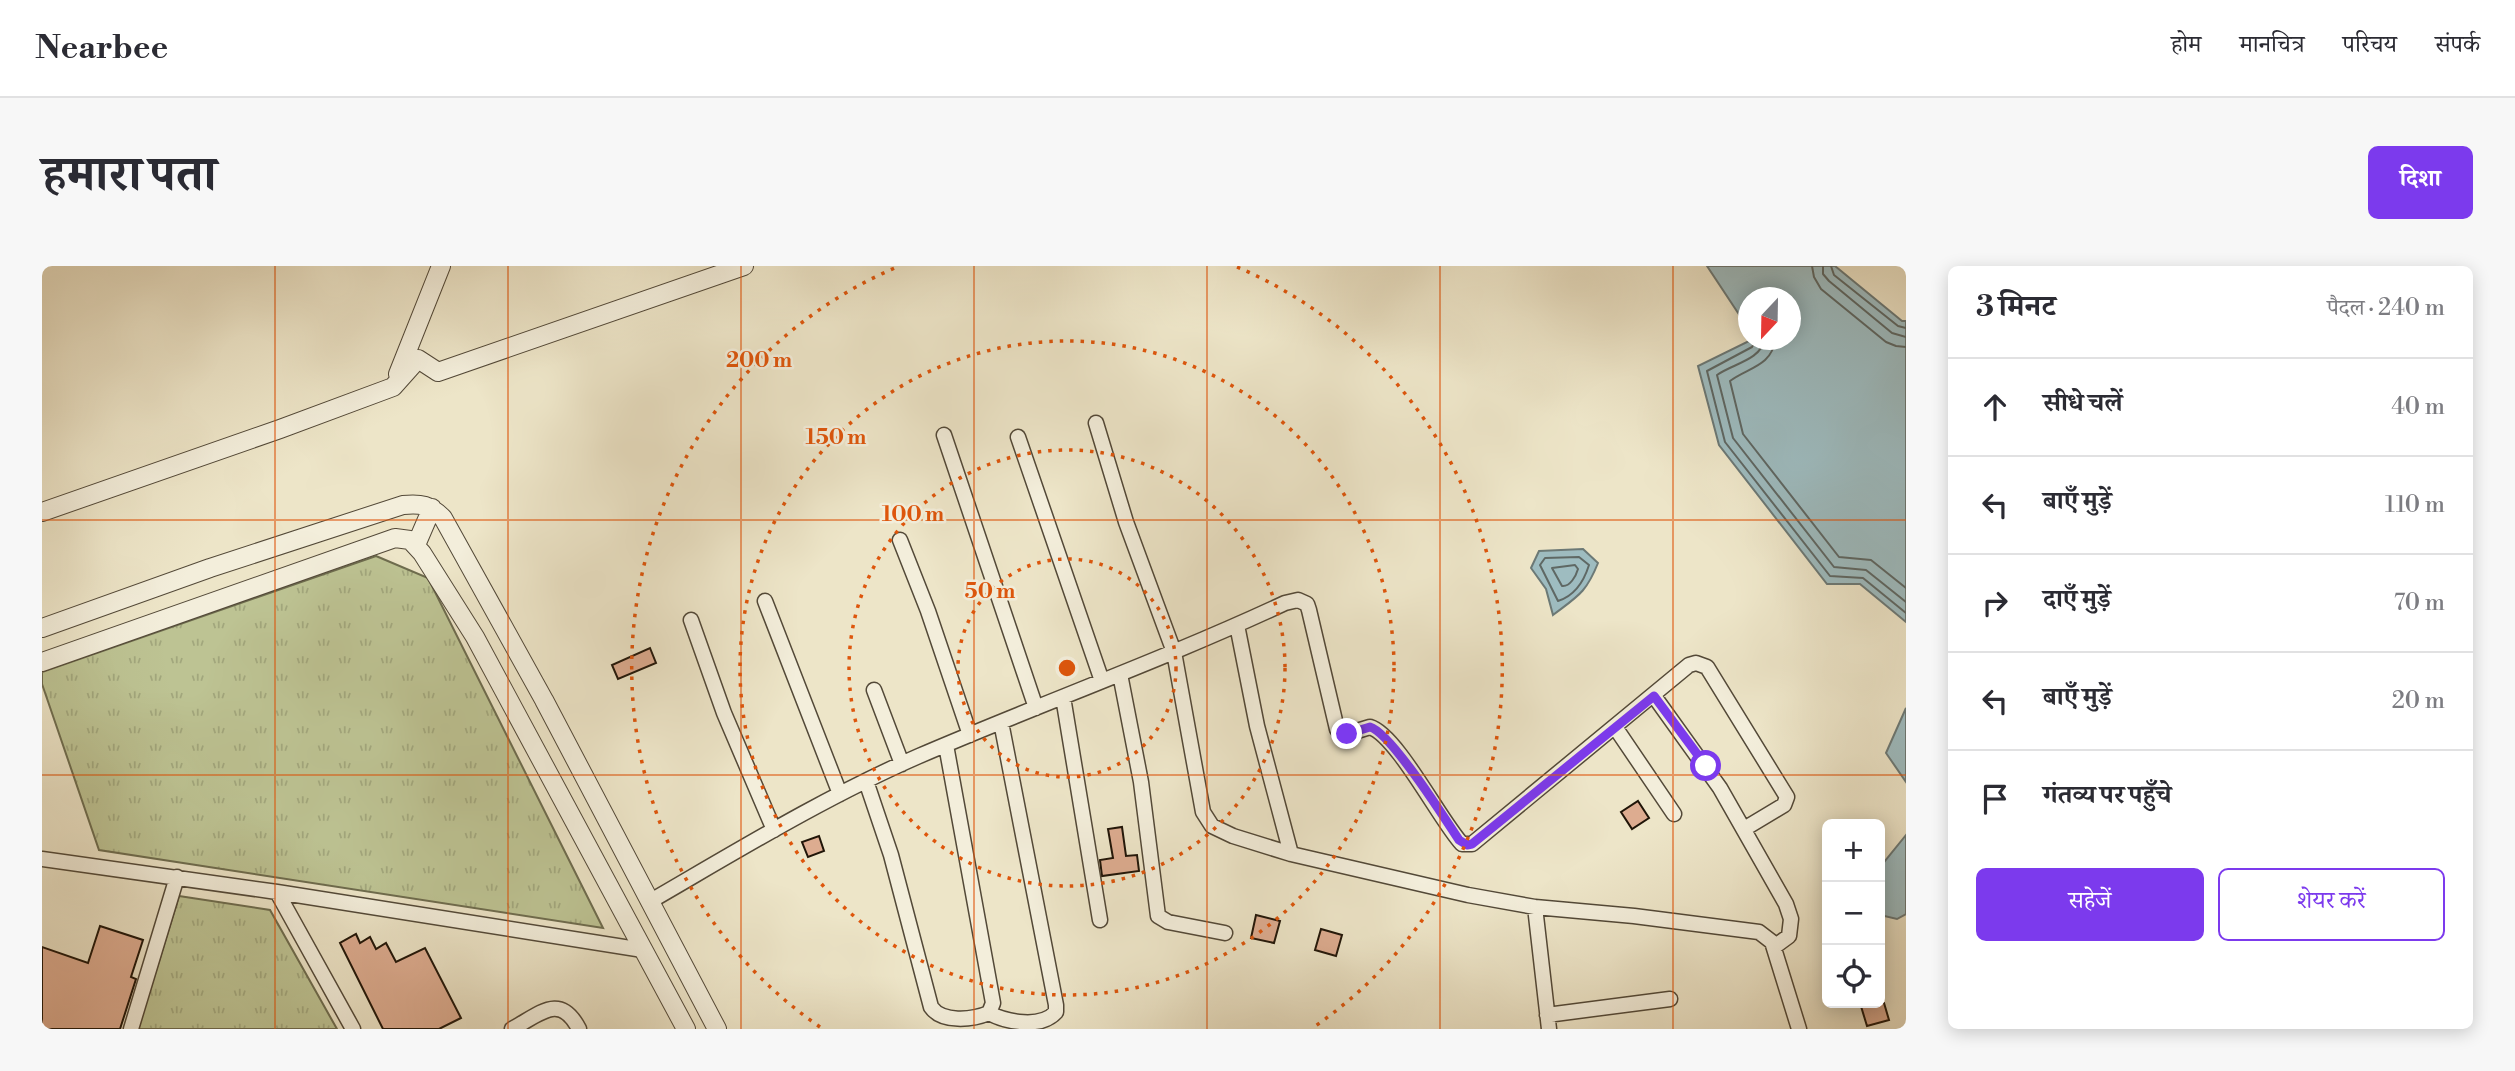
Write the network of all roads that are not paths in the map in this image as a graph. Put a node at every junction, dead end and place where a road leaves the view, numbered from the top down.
1 (441, 266) edge
2 (744, 266) edge
3 (393, 387) junction
4 (1096, 423) dead end
5 (944, 435) dead end
6 (1018, 437) dead end
7 (432, 508) junction
8 (42, 512) edge
9 (900, 540) dead end
10 (416, 545) junction
11 (765, 600) dead end
12 (691, 620) dead end
13 (1237, 625) junction
14 (42, 628) edge
15 (1174, 652) junction
16 (42, 662) edge
17 (1120, 674) junction
18 (1102, 681) junction
19 (874, 690) dead end
20 (1654, 696) junction
21 (1063, 697) junction
22 (1035, 708) junction
23 (1001, 722) junction
24 (1615, 727) junction
25 (970, 735) junction
26 (946, 745) junction
27 (902, 764) junction
28 (866, 781) junction
29 (841, 794) junction
30 (1674, 814) dead end
31 (1744, 829) junction
32 (774, 830) junction
33 (1291, 854) junction
34 (42, 859) edge
35 (177, 877) junction
36 (277, 892) junction
37 (649, 902) junction
38 (1535, 907) junction
39 (1100, 920) dead end
40 (1225, 933) dead end
41 (1774, 947) junction
42 (643, 950) junction
43 (1670, 999) dead end
44 (989, 1013) junction
45 (1548, 1022) edge
46 (131, 1029) edge
47 (353, 1029) edge
48 (512, 1029) edge
49 (579, 1029) edge
50 (686, 1029) edge
51 (717, 1029) edge
52 (1799, 1029) edge

1 - 3 street
2 - 3 street
3 - 8 street
4 - 15 street
5 - 22 street
6 - 18 street
7 - 10 street
7 - 14 street
7 - 37 street
9 - 25 street
10 - 16 street
10 - 42 street
11 - 29 street
12 - 32 street
13 - 15 street
13 - 24 street
13 - 33 street
15 - 17 street
15 - 33 street
17 - 18 street
17 - 40 street
18 - 21 street
19 - 27 street
20 - 24 street
20 - 31 street
20 - 31 street
21 - 22 street
21 - 39 street
22 - 23 street
23 - 25 street
23 - 44 street
24 - 30 street
25 - 26 street
26 - 27 street
26 - 44 street
27 - 28 street
28 - 29 street
28 - 44 street
29 - 32 street
31 - 41 street
32 - 37 street
33 - 38 street
34 - 35 street
35 - 36 street
35 - 46 street
36 - 42 street
36 - 47 street
37 - 51 street
38 - 41 street
38 - 45 street
41 - 52 street
42 - 50 street
43 - 45 street
48 - 49 street

